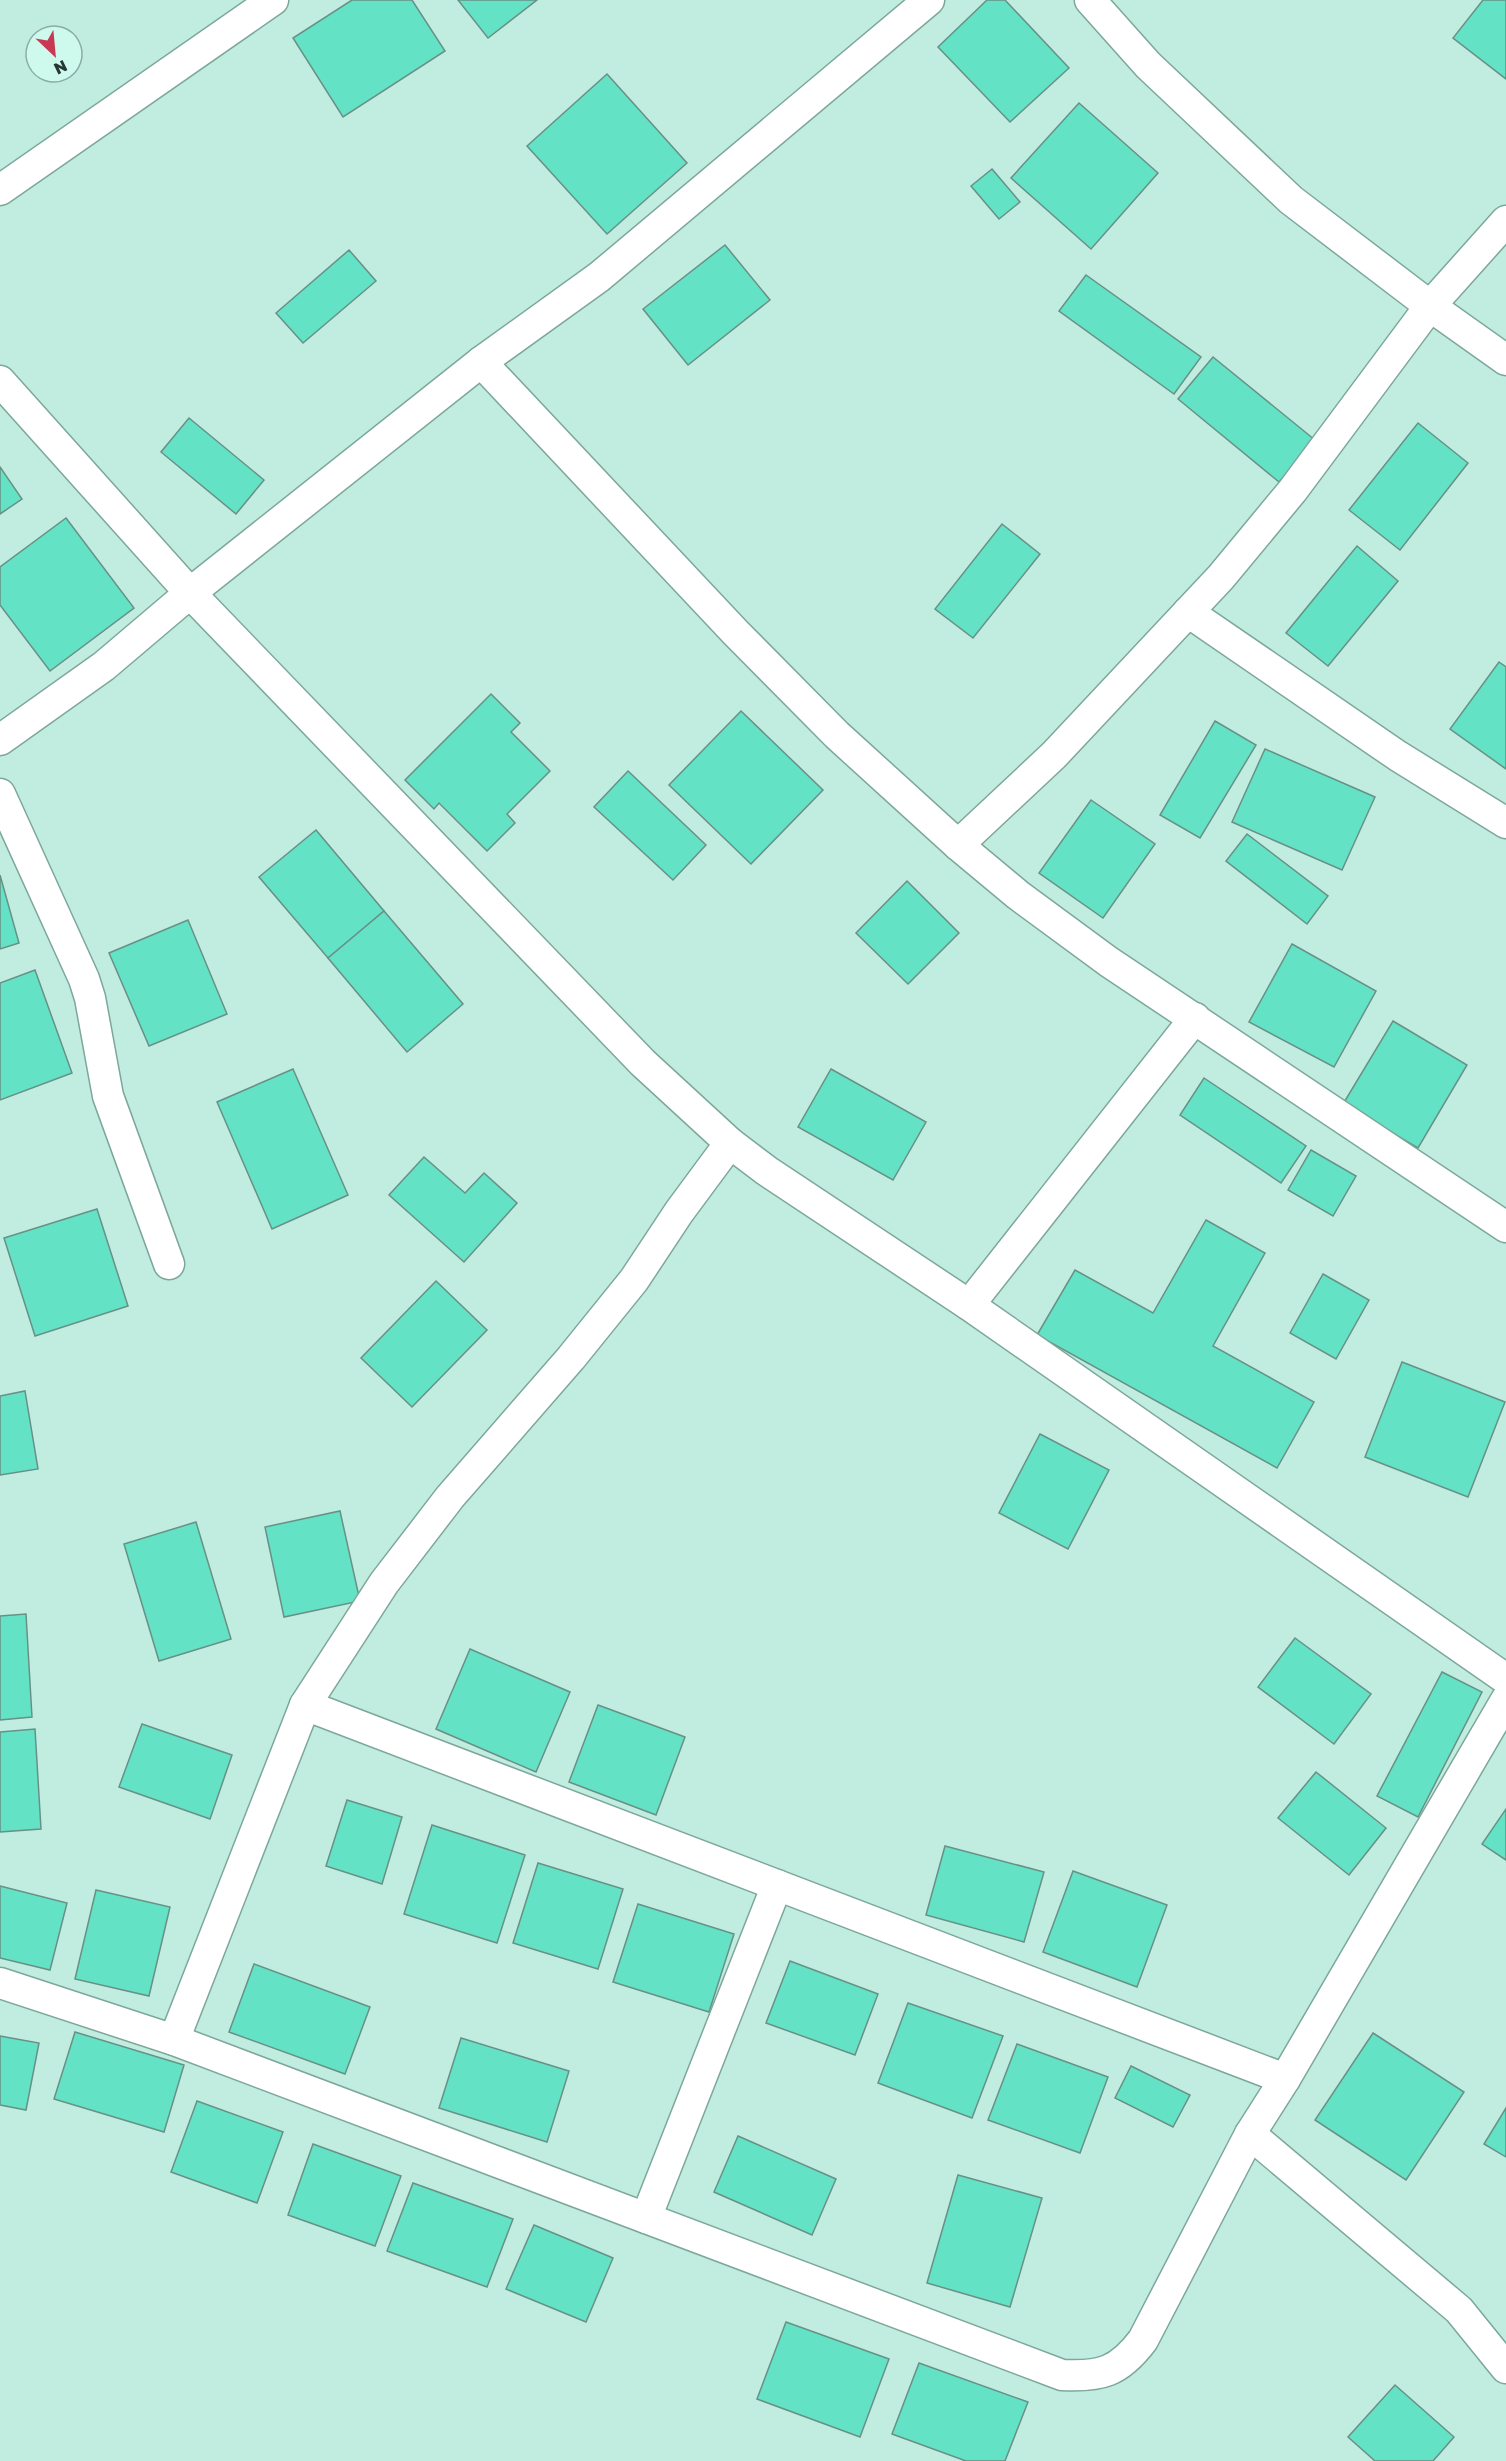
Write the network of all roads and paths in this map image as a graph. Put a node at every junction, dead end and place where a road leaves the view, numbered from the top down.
1 (273, 0) edge
2 (929, 0) edge
3 (1090, 0) edge
4 (0, 190) edge
5 (1506, 221) edge
6 (1430, 306) junction
7 (1506, 360) edge
8 (481, 362) junction
9 (0, 381) edge
10 (190, 593) junction
11 (1188, 612) junction
12 (0, 740) edge
13 (0, 794) edge
14 (1506, 824) edge
15 (958, 845) junction
16 (1195, 1018) junction
17 (730, 1143) junction
18 (1506, 1227) edge
19 (169, 1264) dead end
20 (969, 1305) junction
21 (1506, 1679) edge
22 (1506, 1700) edge
23 (305, 1705) junction
24 (777, 1886) junction
25 (0, 1983) edge
26 (174, 2040) junction
27 (1285, 2079) junction
28 (1250, 2134) junction
29 (646, 2218) junction
30 (1506, 2368) edge

1 - 4 street
2 - 8 street
3 - 6 street
5 - 6 street
6 - 7 street
6 - 11 street
8 - 10 street
8 - 15 street
9 - 10 street
10 - 12 street
10 - 17 street
11 - 14 street
11 - 15 street
13 - 19 street
15 - 16 street
16 - 18 street
16 - 20 street
17 - 20 street
17 - 23 street
20 - 21 street
22 - 27 street
23 - 24 street
23 - 26 street
24 - 27 street
24 - 29 street
25 - 26 street
26 - 29 street
27 - 28 street
28 - 29 street
28 - 30 street

